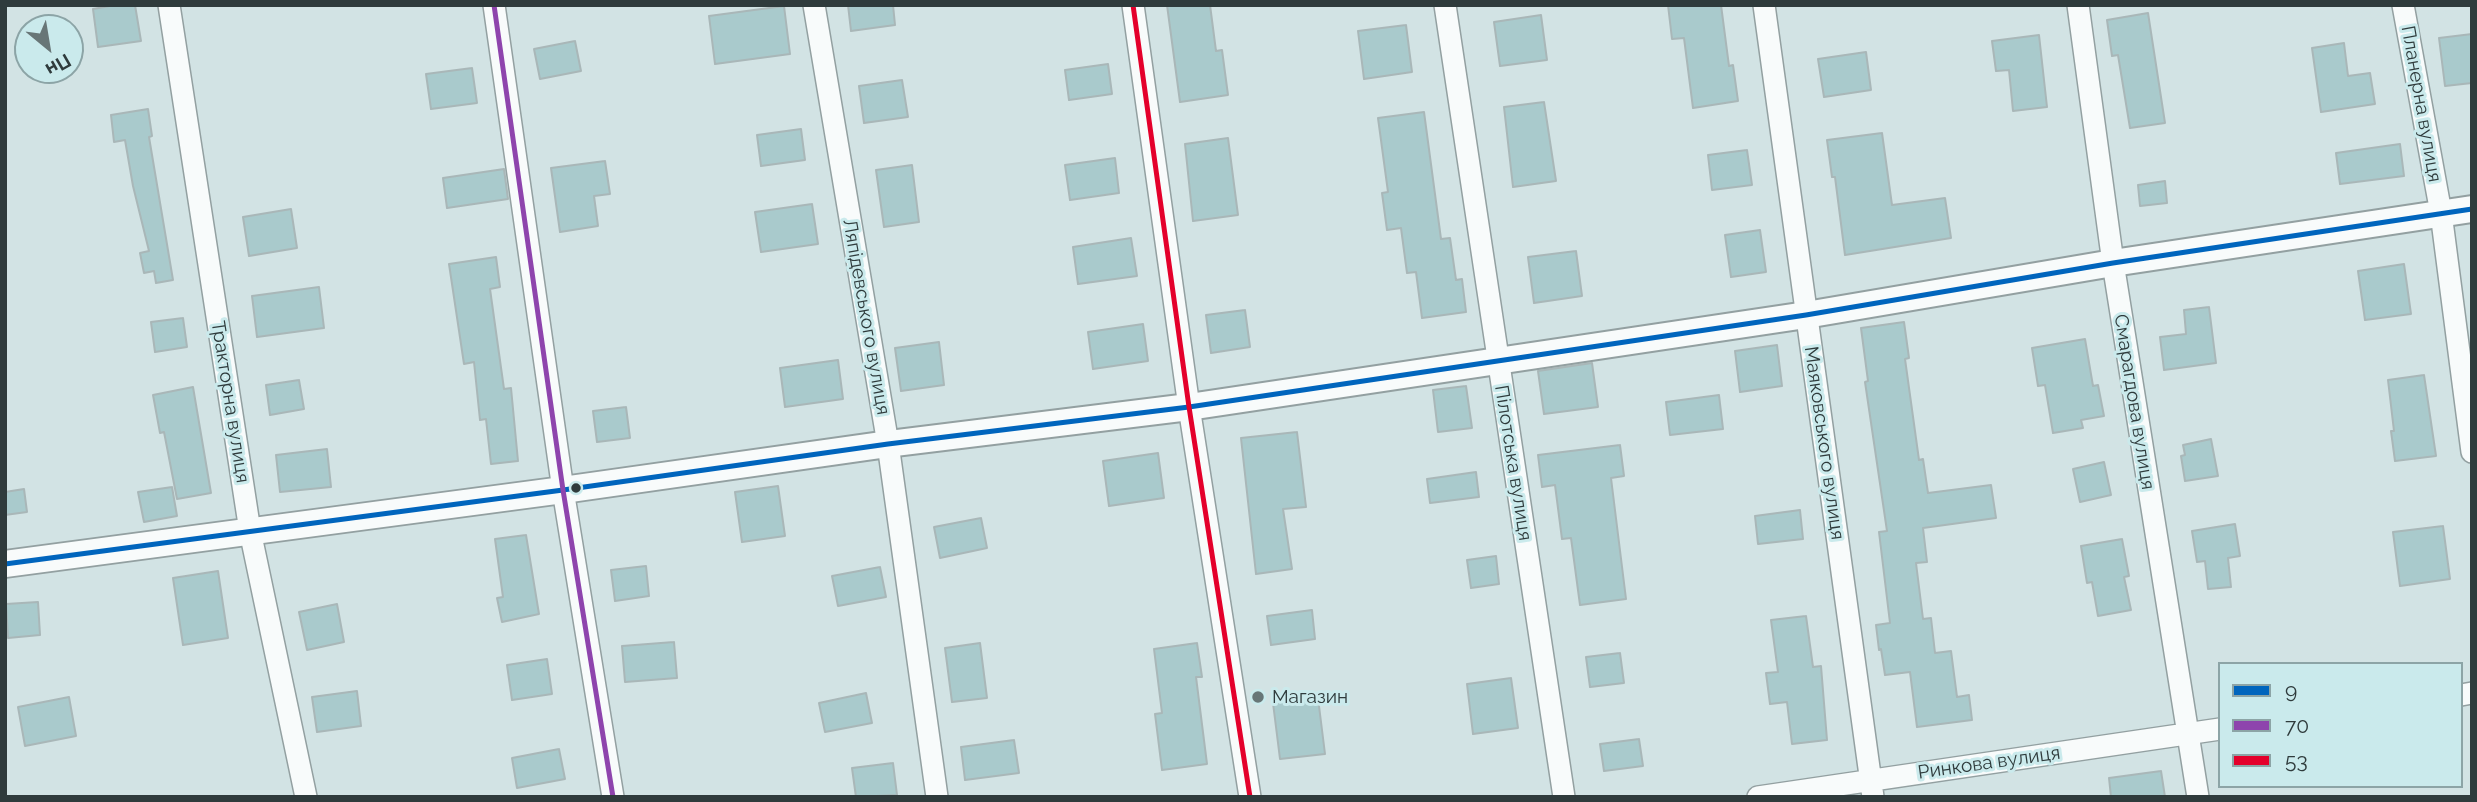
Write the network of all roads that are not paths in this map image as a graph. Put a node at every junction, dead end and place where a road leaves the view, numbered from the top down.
1 (169, 5) edge
2 (494, 5) edge
3 (814, 5) edge
4 (1133, 5) edge
5 (1445, 5) edge
6 (1764, 5) edge
7 (2078, 5) edge
8 (2403, 5) edge
9 (2472, 209) edge
10 (2441, 213) junction
11 (2113, 263) junction
12 (1806, 315) junction
13 (1498, 360) junction
14 (1189, 407) junction
15 (888, 444) junction
16 (2472, 452) edge
17 (563, 490) junction
18 (250, 531) junction
19 (5, 564) edge
20 (2218, 729) edge
21 (2186, 733) junction
22 (1872, 788) edge
23 (306, 797) edge
24 (613, 797) edge
25 (937, 797) edge
26 (1250, 797) edge
27 (1564, 797) edge
28 (1758, 797) edge
29 (2197, 797) edge

1 - 18 street, Тракторна вулиця
2 - 17 street
3 - 15 street, Ляпідевського вулиця
4 - 14 street
5 - 13 street, Пілотська вулиця
6 - 12 street, Маяковського вулиця
7 - 11 street, Смарагдова вулиця
8 - 10 street, Планерна вулиця
9 - 10 street
10 - 11 street
10 - 16 street, Планерна вулиця
11 - 12 street
11 - 21 street, Смарагдова вулиця
12 - 13 street
12 - 22 street, Маяковського вулиця
13 - 14 street
13 - 27 street, Пілотська вулиця
14 - 15 street
14 - 26 street
15 - 17 street
15 - 25 street, Ляпідевського вулиця
17 - 18 street
17 - 24 street
18 - 19 street
18 - 23 street, Тракторна вулиця
20 - 21 street, Ринкова вулиця
21 - 22 street, Ринкова вулиця
21 - 29 street, Смарагдова вулиця
22 - 28 street, Ринкова вулиця

